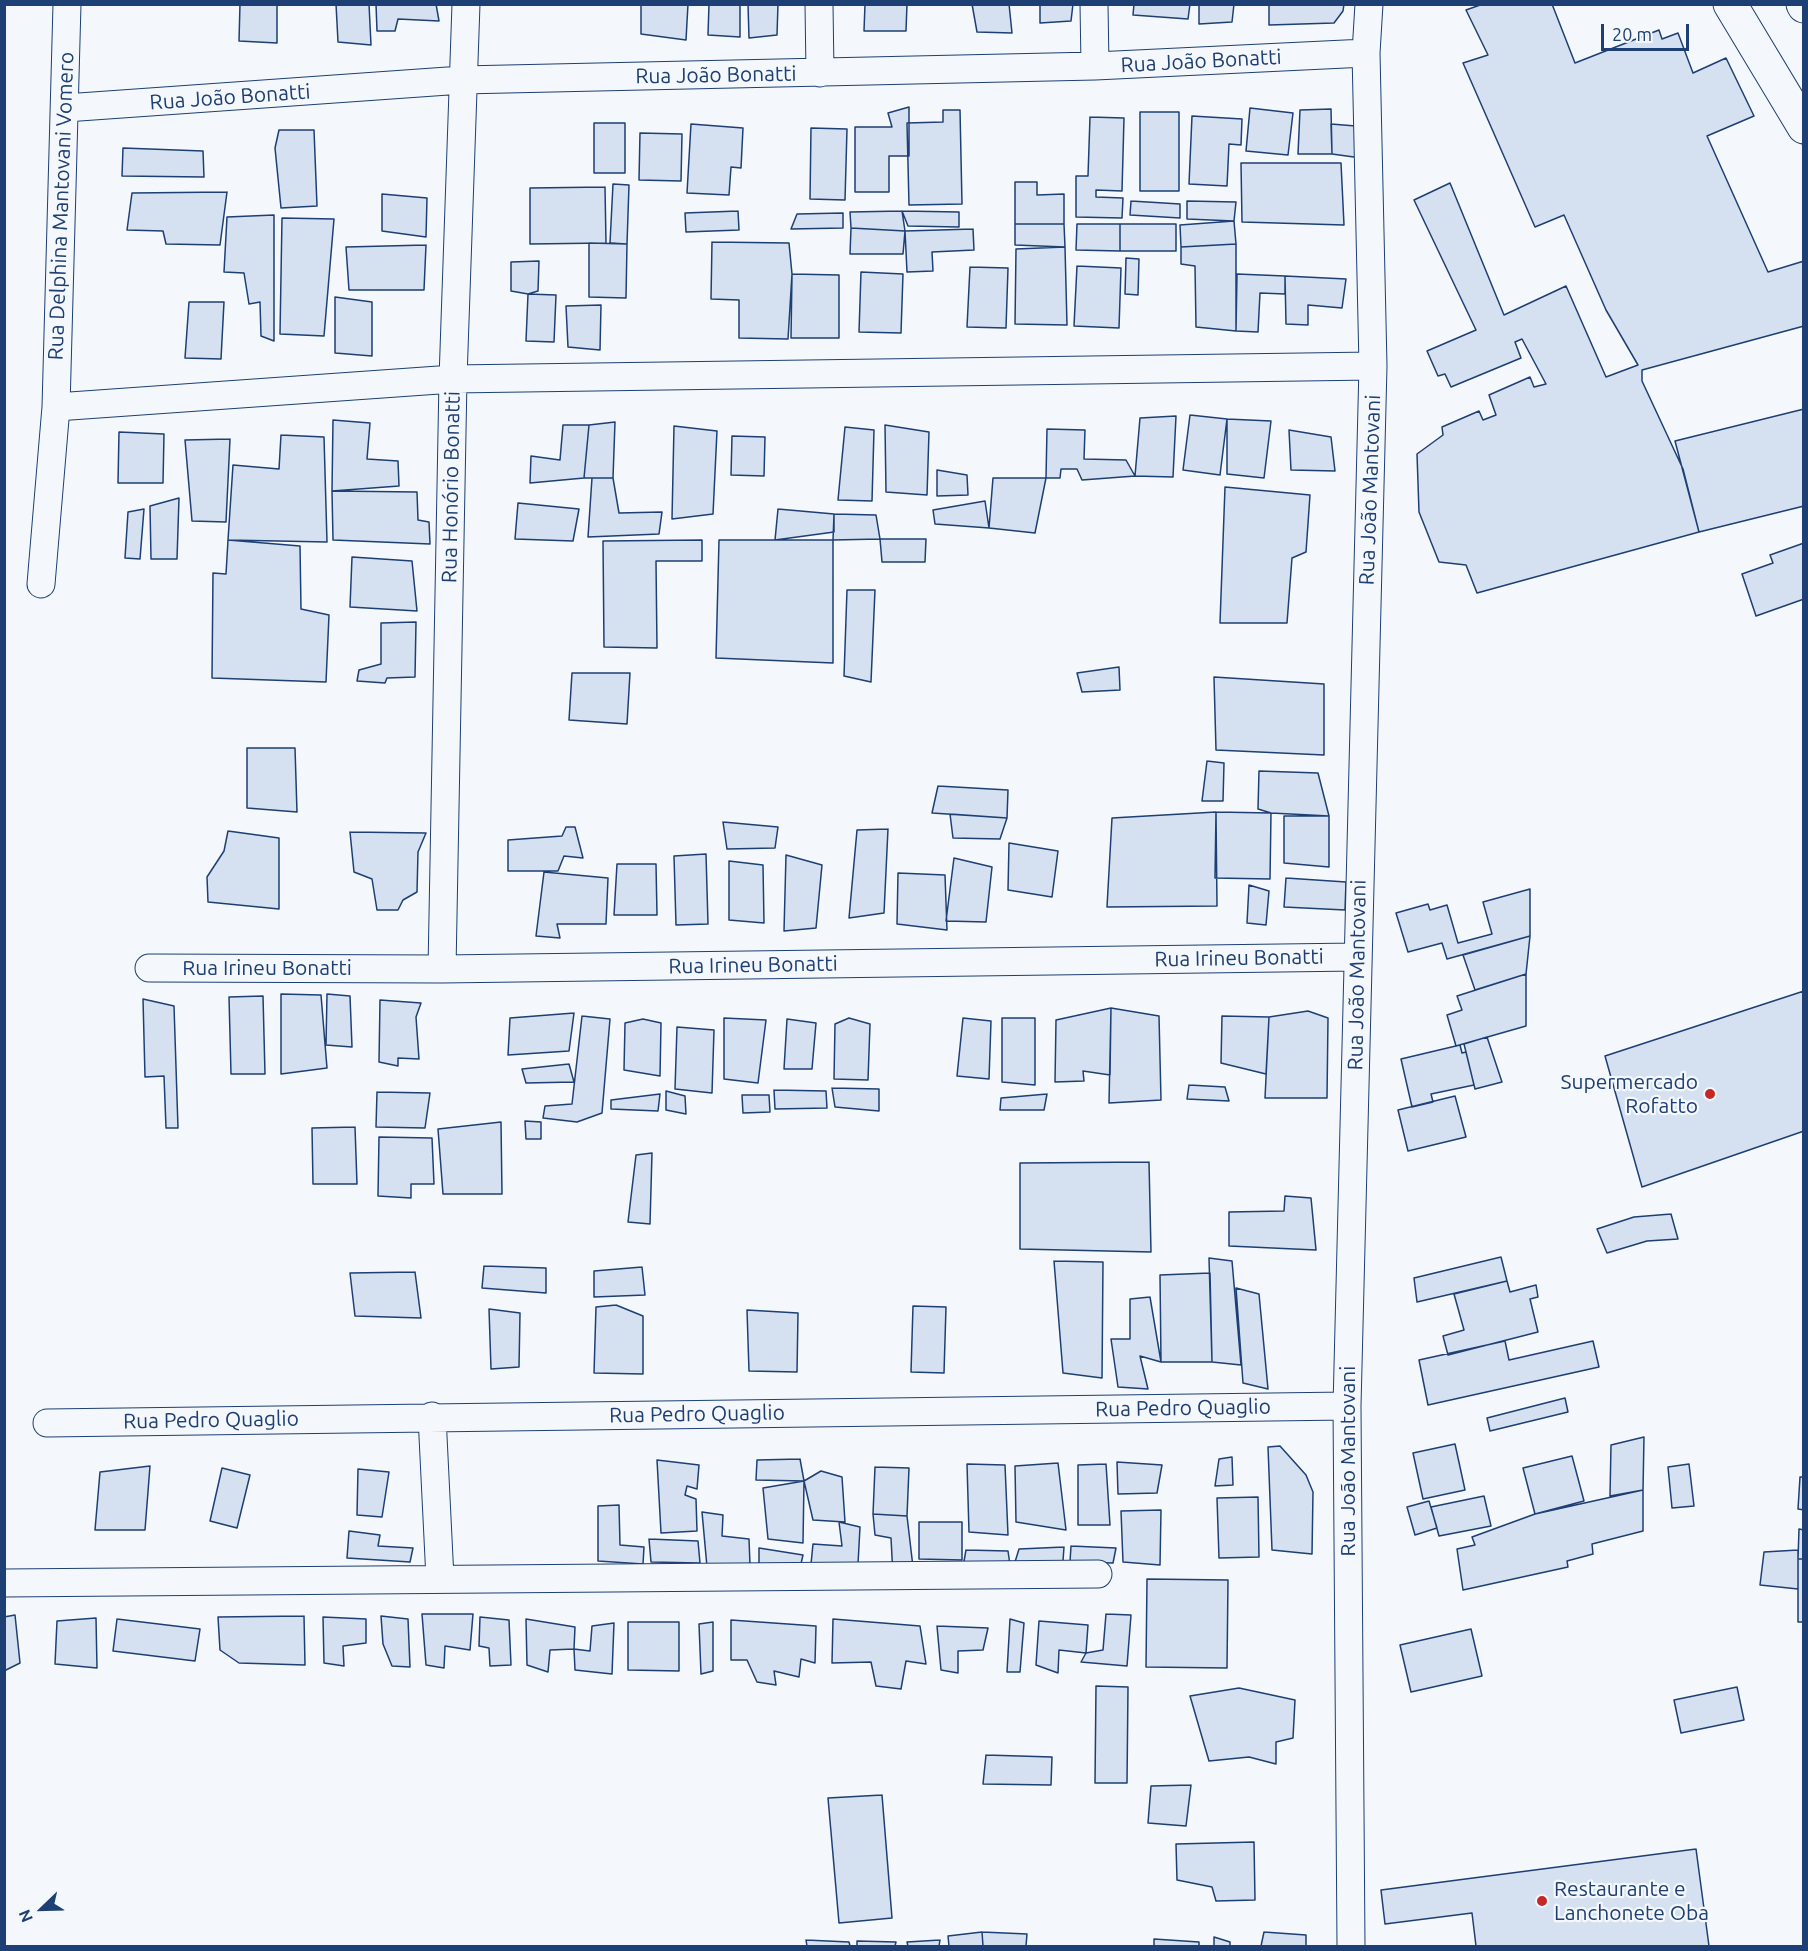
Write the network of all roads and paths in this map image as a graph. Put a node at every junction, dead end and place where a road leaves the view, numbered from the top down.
1 (67, 4) edge
2 (466, 4) edge
3 (819, 4) edge
4 (1094, 4) edge
5 (1369, 4) edge
6 (1730, 4) edge
7 (1366, 53) junction
8 (1095, 66) junction
9 (820, 72) junction
10 (462, 80) junction
11 (65, 108) junction
12 (1803, 127) edge
13 (1373, 366) junction
14 (453, 379) junction
15 (56, 407) junction
16 (40, 584) dead end
17 (1357, 957) junction
18 (149, 968) dead end
19 (442, 969) junction
20 (1347, 1406) junction
21 (432, 1416) junction
22 (47, 1423) dead end
23 (1098, 1574) dead end
24 (440, 1580) junction
25 (4, 1583) edge
26 (1351, 1947) edge

1 - 11 street, Rua Delphina Mantovani Vomero
2 - 10 street, Rua Honório Bonatti
3 - 9 street
4 - 8 street
5 - 7 street, Rua João Mantovani
6 - 12 main road
7 - 8 street, Rua João Bonatti
7 - 13 street, Rua João Mantovani
8 - 9 street, Rua João Bonatti
9 - 10 street, Rua João Bonatti
10 - 11 street, Rua João Bonatti
10 - 14 street, Rua Honório Bonatti
11 - 15 street, Rua Delphina Mantovani Vomero
13 - 14 street
13 - 17 street, Rua João Mantovani
14 - 15 street
14 - 19 street, Rua Honório Bonatti
15 - 16 street, Rua Delphina Mantovani Vomero
17 - 19 street, Rua Irineu Bonatti
17 - 20 street, Rua João Mantovani
18 - 19 street, Rua Irineu Bonatti
20 - 21 street, Rua Pedro Quaglio
20 - 26 street, Rua João Mantovani
21 - 22 street, Rua Pedro Quaglio
21 - 24 street
23 - 24 street
24 - 25 street

